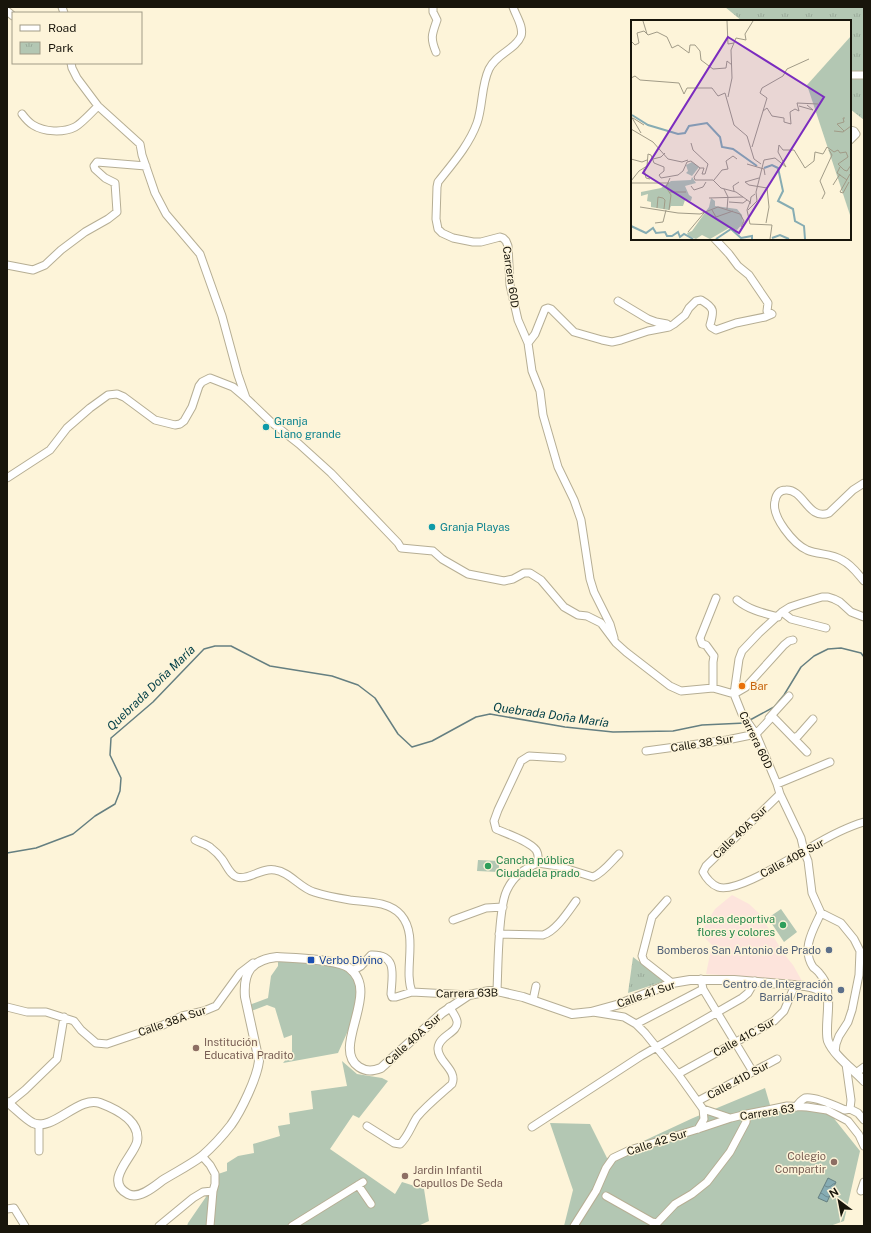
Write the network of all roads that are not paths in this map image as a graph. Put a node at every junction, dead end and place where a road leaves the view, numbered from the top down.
1 (433, 7) edge
2 (514, 7) edge
3 (436, 52) dead end
4 (71, 64) edge
5 (851, 74) edge
6 (864, 74) edge
7 (98, 106) junction
8 (22, 114) dead end
9 (851, 130) edge
10 (851, 139) edge
11 (146, 166) junction
12 (716, 240) edge
13 (7, 265) edge
14 (618, 301) dead end
15 (669, 327) junction
16 (528, 343) junction
17 (246, 398) junction
18 (7, 478) edge
19 (864, 483) edge
20 (864, 581) edge
21 (716, 598) dead end
22 (737, 600) dead end
23 (780, 615) junction
24 (864, 617) edge
25 (826, 628) dead end
26 (793, 640) dead end
27 (616, 643) junction
28 (713, 688) junction
29 (734, 694) junction
30 (789, 696) dead end
31 (813, 719) dead end
32 (754, 732) junction
33 (794, 738) junction
34 (646, 751) dead end
35 (807, 752) dead end
36 (562, 758) dead end
37 (830, 762) dead end
38 (777, 784) junction
39 (780, 794) junction
40 (864, 822) edge
41 (195, 840) dead end
42 (804, 851) junction
43 (619, 854) dead end
44 (538, 863) junction
45 (718, 887) joint
46 (667, 900) dead end
47 (576, 901) dead end
48 (502, 907) junction
49 (821, 913) junction
50 (453, 920) dead end
51 (499, 934) junction
52 (259, 961) junction
53 (352, 971) junction
54 (818, 972) junction
55 (861, 975) edge
56 (701, 979) junction
57 (755, 981) junction
58 (672, 983) junction
59 (795, 985) junction
60 (536, 986) dead end
61 (815, 987) junction
62 (703, 989) junction
63 (497, 991) junction
64 (412, 992) junction
65 (469, 995) junction
66 (533, 1000) junction
67 (828, 1000) junction
68 (7, 1007) edge
69 (449, 1007) junction
70 (591, 1012) junction
71 (718, 1013) junction
72 (64, 1017) junction
73 (636, 1024) junction
74 (736, 1043) junction
75 (657, 1047) junction
76 (835, 1052) junction
77 (777, 1059) dead end
78 (846, 1064) junction
79 (864, 1067) edge
80 (753, 1072) junction
81 (856, 1073) junction
82 (678, 1074) junction
83 (864, 1081) edge
84 (698, 1101) junction
85 (8, 1103) edge
86 (796, 1107) junction
87 (703, 1109) junction
88 (850, 1109) junction
89 (747, 1114) junction
90 (731, 1118) junction
91 (864, 1120) edge
92 (39, 1124) junction
93 (367, 1126) dead end
94 (532, 1127) dead end
95 (698, 1129) junction
96 (864, 1146) edge
97 (39, 1152) dead end
98 (202, 1156) junction
99 (864, 1182) edge
100 (861, 1190) dead end
101 (214, 1191) junction
102 (606, 1196) dead end
103 (371, 1204) dead end
104 (11, 1209) edge
105 (25, 1226) edge
106 (159, 1226) edge
107 (210, 1226) edge
108 (292, 1226) edge
109 (574, 1226) edge

1 - 3 street
2 - 16 street, Carrera 60D
4 - 7 street
5 - 6 street
7 - 8 street
7 - 11 street
9 - 10 street
11 - 13 street
11 - 17 street
12 - 15 street
14 - 15 street
15 - 16 street
16 - 27 street, Carrera 60D
17 - 18 street
17 - 27 street
19 - 20 street
21 - 28 street
22 - 23 street
23 - 24 street
23 - 25 street
23 - 29 street
26 - 29 street
27 - 28 street
28 - 29 street
29 - 32 street, Carrera 60D
30 - 32 street
31 - 33 street
32 - 33 street
32 - 34 street, Calle 38 Sur
32 - 38 street, Carrera 60D
33 - 35 street
36 - 44 street
37 - 38 street
38 - 39 street, Carrera 60D
39 - 42 street, Carrera 60D
39 - 45 street, Calle 40A Sur
40 - 42 street, Calle 40B Sur
41 - 64 street
42 - 45 street, Calle 40B Sur
42 - 49 street, Carrera 60D
43 - 44 street
44 - 48 street
46 - 58 street
47 - 51 street
48 - 50 street
48 - 51 street
49 - 54 street
49 - 55 street
51 - 63 street
52 - 53 main road, Calle 38A Sur
52 - 72 street, Calle 38A Sur
52 - 98 main road
53 - 64 street, Carrera 63B
53 - 69 main road, Calle 40A Sur
54 - 61 street
54 - 67 street
55 - 76 street
56 - 57 main road, Calle 41 Sur
56 - 58 main road, Calle 41 Sur
56 - 62 street
57 - 59 main road, Calle 41 Sur
57 - 71 street
58 - 70 main road, Calle 41 Sur
59 - 61 main road, Calle 41 Sur
59 - 74 street, Calle 41C Sur
60 - 66 street
61 - 67 main road
62 - 71 street
62 - 73 street
63 - 65 main road, Carrera 63B
63 - 66 main road, Carrera 63B
64 - 65 street, Carrera 63B
65 - 69 main road, Calle 40A Sur
66 - 70 main road, Carrera 63B
67 - 76 main road
68 - 72 street
69 - 93 street
70 - 73 street
71 - 74 street
71 - 75 street
72 - 85 street
73 - 75 street
74 - 80 street
74 - 82 street, Calle 41C Sur
75 - 82 street
75 - 94 street
76 - 78 main road
77 - 80 street, Calle 41D Sur
78 - 81 main road
78 - 88 street
79 - 81 street
80 - 84 street, Calle 41D Sur
81 - 83 main road
82 - 84 street
84 - 87 street
85 - 92 main road
86 - 88 street
86 - 89 street, Carrera 63
86 - 96 street, Carrera 63
87 - 90 street, Carrera 63
87 - 95 street
88 - 91 street
89 - 90 street, Carrera 63
89 - 102 street
90 - 95 street, Calle 42 Sur
92 - 97 street
92 - 98 main road
95 - 109 street, Calle 42 Sur
98 - 101 street
99 - 100 street
101 - 106 street
101 - 107 street
103 - 108 street
104 - 105 street

